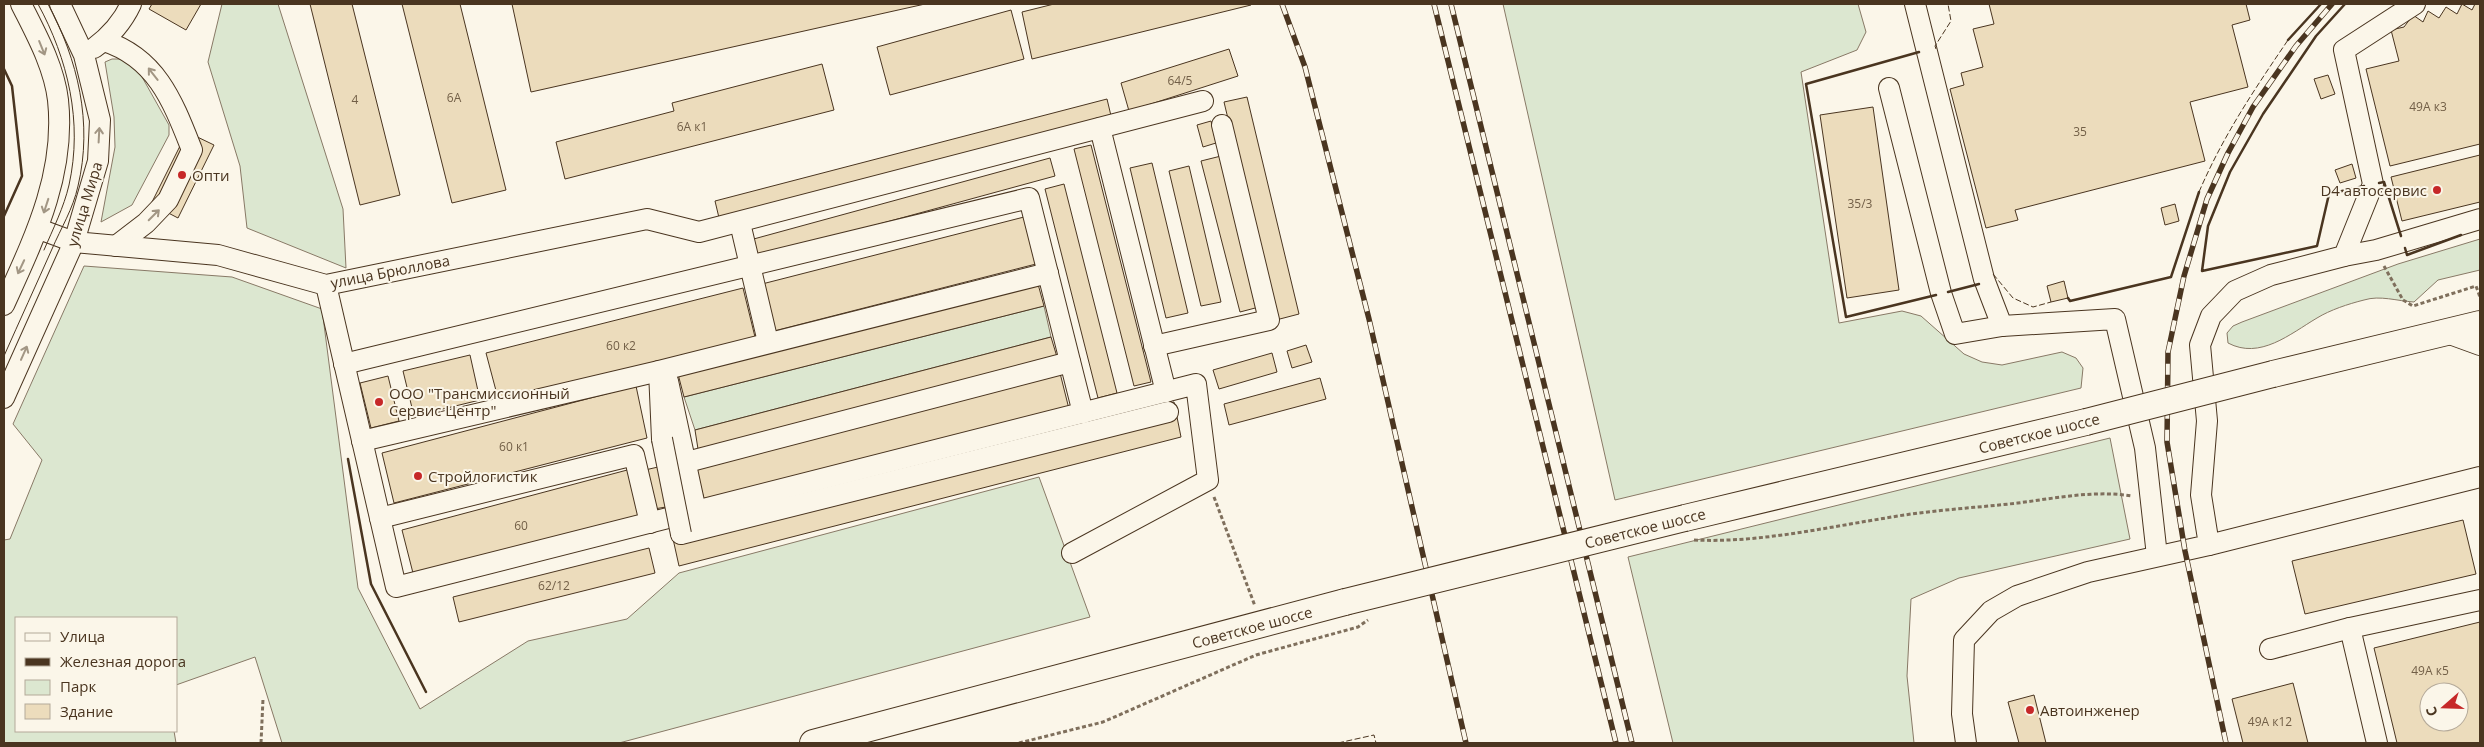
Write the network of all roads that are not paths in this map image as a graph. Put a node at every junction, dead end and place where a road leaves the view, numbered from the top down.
1 (21, 4) edge
2 (60, 4) edge
3 (131, 4) edge
4 (1915, 4) edge
5 (2415, 4) edge
6 (104, 41) junction
7 (84, 55) junction
8 (1889, 88) dead end
9 (1203, 101) dead end
10 (1222, 124) dead end
11 (1100, 128) junction
12 (2480, 219) edge
13 (740, 223) junction
14 (39, 228) junction
15 (74, 242) junction
16 (116, 246) junction
17 (2344, 256) junction
18 (749, 266) junction
19 (1048, 273) junction
20 (326, 285) junction
21 (4, 305) edge
22 (2480, 324) edge
23 (2002, 326) junction
24 (2448, 333) junction
25 (768, 342) junction
26 (2480, 345) edge
27 (1154, 346) junction
28 (1070, 362) junction
29 (344, 364) junction
30 (659, 370) junction
31 (1166, 392) junction
32 (4, 398) edge
33 (1168, 412) dead end
34 (1083, 413) junction
35 (362, 441) junction
36 (686, 462) junction
37 (2480, 477) edge
38 (696, 511) junction
39 (380, 518) junction
40 (650, 523) junction
41 (2209, 545) junction
42 (1072, 553) dead end
43 (2157, 556) junction
44 (2480, 600) edge
45 (2350, 628) junction
46 (2270, 650) dead end
47 (812, 743) edge
48 (1966, 743) edge
49 (2377, 743) edge

1 -> 14 street
2 - 7 street, улица Мира
3 - 6 street
4 - 23 street
5 - 17 street
6 - 7 street
16 -> 6 street
15 -> 7 street, улица Мира
8 - 23 street
9 - 11 street
10 - 27 street
11 - 13 street
11 - 27 street
12 - 17 street
13 - 18 street
13 - 20 street, улица Брюллова
14 - 15 street, улица Брюллова
14 -> 21 street
15 - 16 street, улица Брюллова
32 -> 15 street, улица Мира
16 - 20 street, улица Брюллова
17 - 41 street
18 - 19 street
18 - 25 street
18 - 29 street
19 - 25 street
19 - 28 street
20 - 29 street
22 - 24 main road, Советское шоссе
23 - 43 street
24 - 26 street
24 - 47 main road, Советское шоссе, bridge
25 - 30 street
27 - 31 street
28 - 34 street
28 - 36 street
29 - 35 street
30 - 33 street, bridge
30 - 35 street
30 - 36 street
31 - 34 street
31 - 42 street
34 - 38 street
35 - 39 street
36 - 38 street
37 - 41 street
38 - 40 street
39 - 40 street
39 - 40 street
41 - 43 street
43 - 48 street
44 - 45 street
45 - 46 street
45 - 49 street

